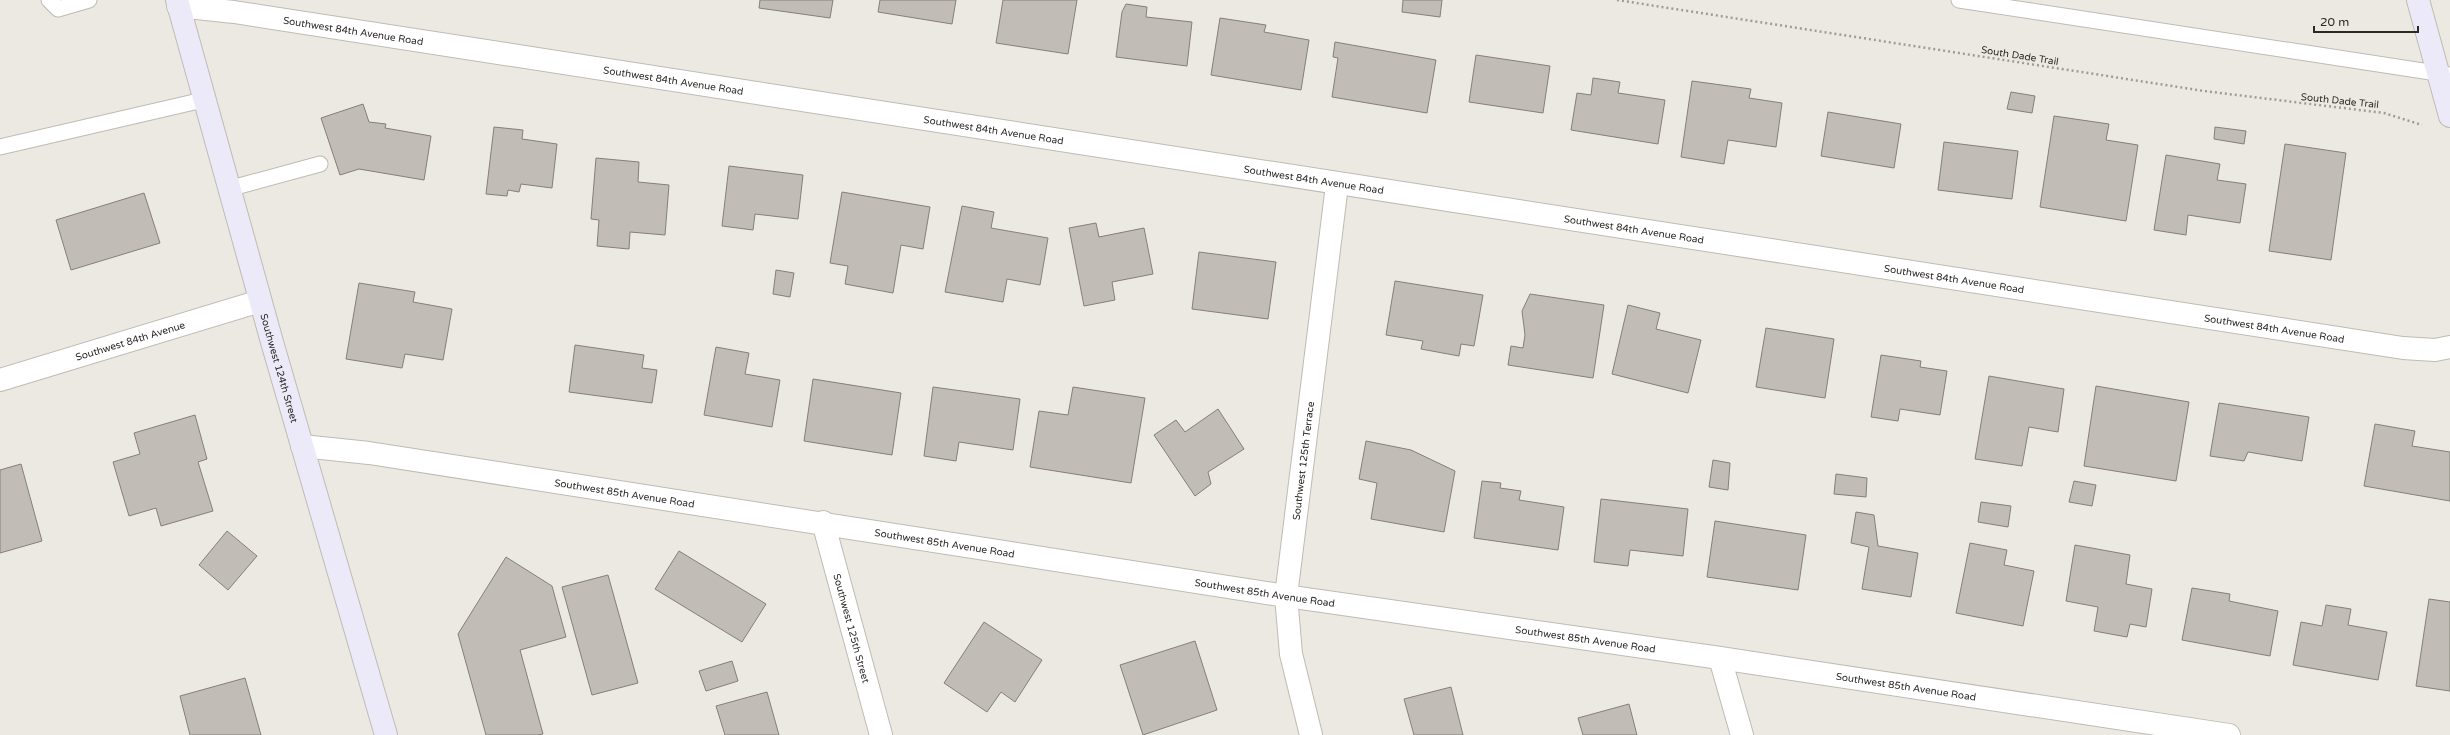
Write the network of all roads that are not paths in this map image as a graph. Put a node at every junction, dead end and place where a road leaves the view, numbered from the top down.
1 (49, 0) edge
2 (89, 0) edge
3 (1959, 0) edge
4 (2418, 0) edge
5 (178, 3) edge
6 (2444, 74) edge
7 (203, 100) junction
8 (2450, 116) edge
9 (0, 147) edge
10 (320, 164) dead end
11 (1337, 184) junction
12 (228, 189) junction
13 (260, 301) junction
14 (2450, 347) edge
15 (0, 380) edge
16 (302, 446) junction
17 (823, 522) junction
18 (1286, 596) junction
19 (1720, 658) junction
20 (2172, 730) edge
21 (386, 735) edge
22 (881, 735) edge
23 (1311, 735) edge
24 (1742, 735) edge
25 (2229, 735) edge

1 - 2 lane
3 - 6 lane
4 - 6 street
5 - 7 street, Southwest 124th Street
5 - 11 street, Southwest 84th Avenue Road
6 - 8 street
7 - 9 lane
7 - 12 street, Southwest 124th Street
10 - 12 lane
11 - 14 street, Southwest 84th Avenue Road
11 - 18 street, Southwest 125th Terrace
12 - 13 street, Southwest 124th Street
13 - 15 street, Southwest 84th Avenue
13 - 16 street, Southwest 124th Street
16 - 17 street, Southwest 85th Avenue Road
16 - 21 street, Southwest 124th Street
17 - 18 street, Southwest 85th Avenue Road
17 - 22 street, Southwest 125th Street
18 - 19 street, Southwest 85th Avenue Road
18 - 23 street, Southwest 125th Terrace
19 - 20 street, Southwest 85th Avenue Road
19 - 24 street
20 - 25 street, Southwest 85th Avenue Road

